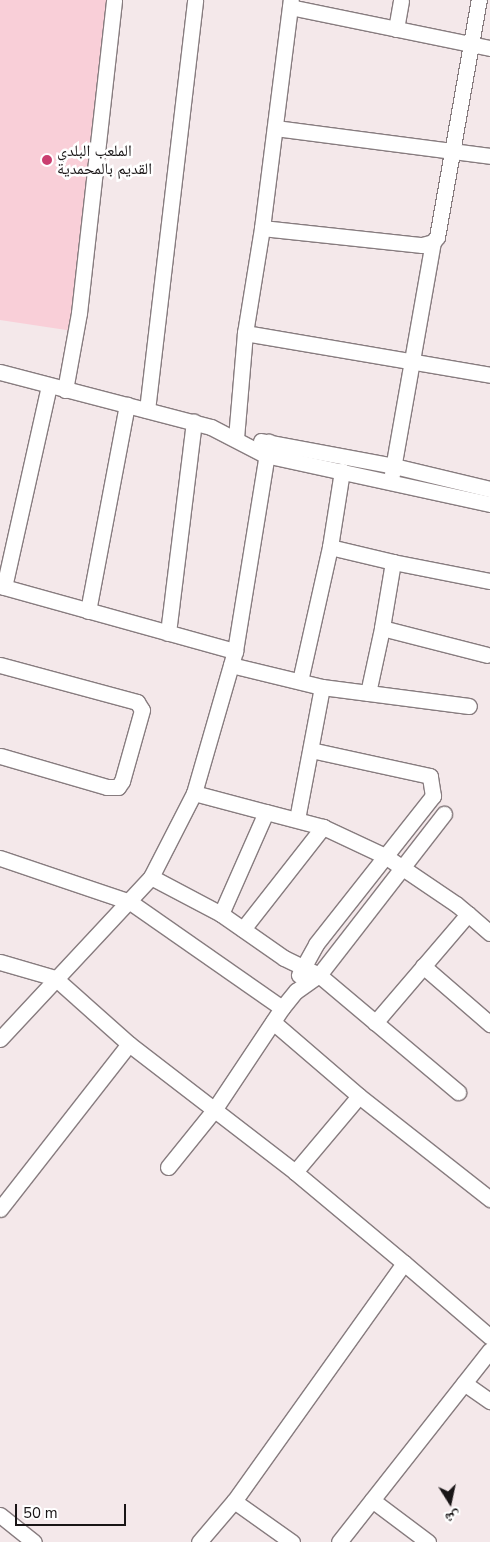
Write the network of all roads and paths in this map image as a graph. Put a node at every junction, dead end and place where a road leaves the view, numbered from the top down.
1 (114, 0) edge
2 (195, 0) edge
3 (401, 0) edge
4 (479, 0) edge
5 (291, 4) edge
6 (396, 29) junction
7 (469, 44) junction
8 (490, 48) edge
9 (274, 128) junction
10 (452, 150) junction
11 (490, 156) edge
12 (262, 228) junction
13 (433, 242) junction
14 (245, 333) junction
15 (414, 362) junction
16 (0, 372) edge
17 (490, 374) edge
18 (49, 386) junction
19 (65, 390) junction
20 (127, 405) junction
21 (147, 410) junction
22 (194, 422) junction
23 (238, 439) junction
24 (267, 449) junction
25 (342, 471) junction
26 (393, 473) junction
27 (490, 489) edge
28 (490, 504) edge
29 (330, 547) junction
30 (393, 562) junction
31 (490, 581) edge
32 (2, 587) edge
33 (88, 611) junction
34 (382, 628) junction
35 (168, 633) junction
36 (487, 655) dead end
37 (233, 658) junction
38 (0, 665) edge
39 (300, 681) junction
40 (322, 687) junction
41 (368, 693) junction
42 (469, 706) dead end
43 (311, 750) junction
44 (0, 756) edge
45 (194, 793) junction
46 (266, 812) junction
47 (444, 814) dead end
48 (297, 819) junction
49 (323, 826) junction
50 (385, 856) junction
51 (0, 858) edge
52 (401, 868) junction
53 (151, 877) junction
54 (130, 902) junction
55 (220, 914) junction
56 (468, 914) junction
57 (243, 929) junction
58 (490, 933) edge
59 (0, 962) edge
60 (301, 966) junction
61 (423, 966) junction
62 (319, 975) junction
63 (55, 978) junction
64 (296, 991) junction
65 (282, 1008) junction
66 (273, 1022) junction
67 (375, 1023) junction
68 (490, 1024) edge
69 (1, 1036) edge
70 (129, 1044) junction
71 (458, 1092) dead end
72 (359, 1096) junction
73 (214, 1110) junction
74 (168, 1167) dead end
75 (295, 1172) junction
76 (490, 1199) edge
77 (0, 1209) edge
78 (404, 1263) junction
79 (490, 1337) edge
80 (490, 1350) edge
81 (464, 1383) junction
82 (490, 1401) edge
83 (372, 1500) junction
84 (234, 1501) junction
85 (0, 1515) edge
86 (29, 1540) edge
87 (199, 1542) edge
88 (292, 1542) edge
89 (339, 1542) edge
90 (428, 1542) edge

1 - 19 street
2 - 21 street
3 - 6 street
4 - 7 street
5 - 6 street
5 - 9 street
6 - 7 street
7 - 8 street
7 - 10 street
9 - 10 street
9 - 12 street
10 - 11 street
10 - 13 street
12 - 13 street
12 - 14 street
13 - 15 street
14 - 15 street
14 - 23 street
15 - 17 street
15 - 26 street
16 - 18 street
18 - 19 street
18 - 32 street
19 - 20 street
20 - 21 street
20 - 33 street
21 - 22 street
22 - 23 street
22 - 35 street
23 - 24 street
24 - 25 street
24 - 26 street
24 - 37 street
25 - 26 street
25 - 29 street
26 - 27 street
26 - 28 street
29 - 30 street
29 - 39 street
30 - 31 street
30 - 34 street
32 - 33 street
33 - 35 street
34 - 36 street
34 - 41 street
35 - 37 street
37 - 39 street
37 - 45 street
38 - 44 street
39 - 40 street
40 - 41 street
40 - 43 street
41 - 42 street
43 - 48 street
43 - 50 street
45 - 46 street
45 - 53 street
46 - 48 street
46 - 55 street
47 - 52 street
48 - 49 street
49 - 50 street
49 - 57 street
50 - 52 street
50 - 60 street
51 - 54 street
52 - 56 street
52 - 62 street
53 - 54 street
53 - 55 street
54 - 63 street
54 - 65 street
55 - 57 street
56 - 58 street
56 - 61 street
57 - 60 street
59 - 63 street
60 - 62 street
60 - 64 street
61 - 67 street
61 - 68 street
62 - 64 street
62 - 67 street
63 - 69 street
63 - 70 street
64 - 65 street
65 - 66 street
66 - 72 street
66 - 73 street
67 - 71 street
70 - 73 street
70 - 77 street
72 - 75 street
72 - 76 street
73 - 74 street
73 - 75 street
75 - 78 street
78 - 79 street
78 - 84 street
80 - 81 street
81 - 82 street
81 - 83 street
83 - 89 street
83 - 90 street
84 - 87 street
84 - 88 street
85 - 86 street

